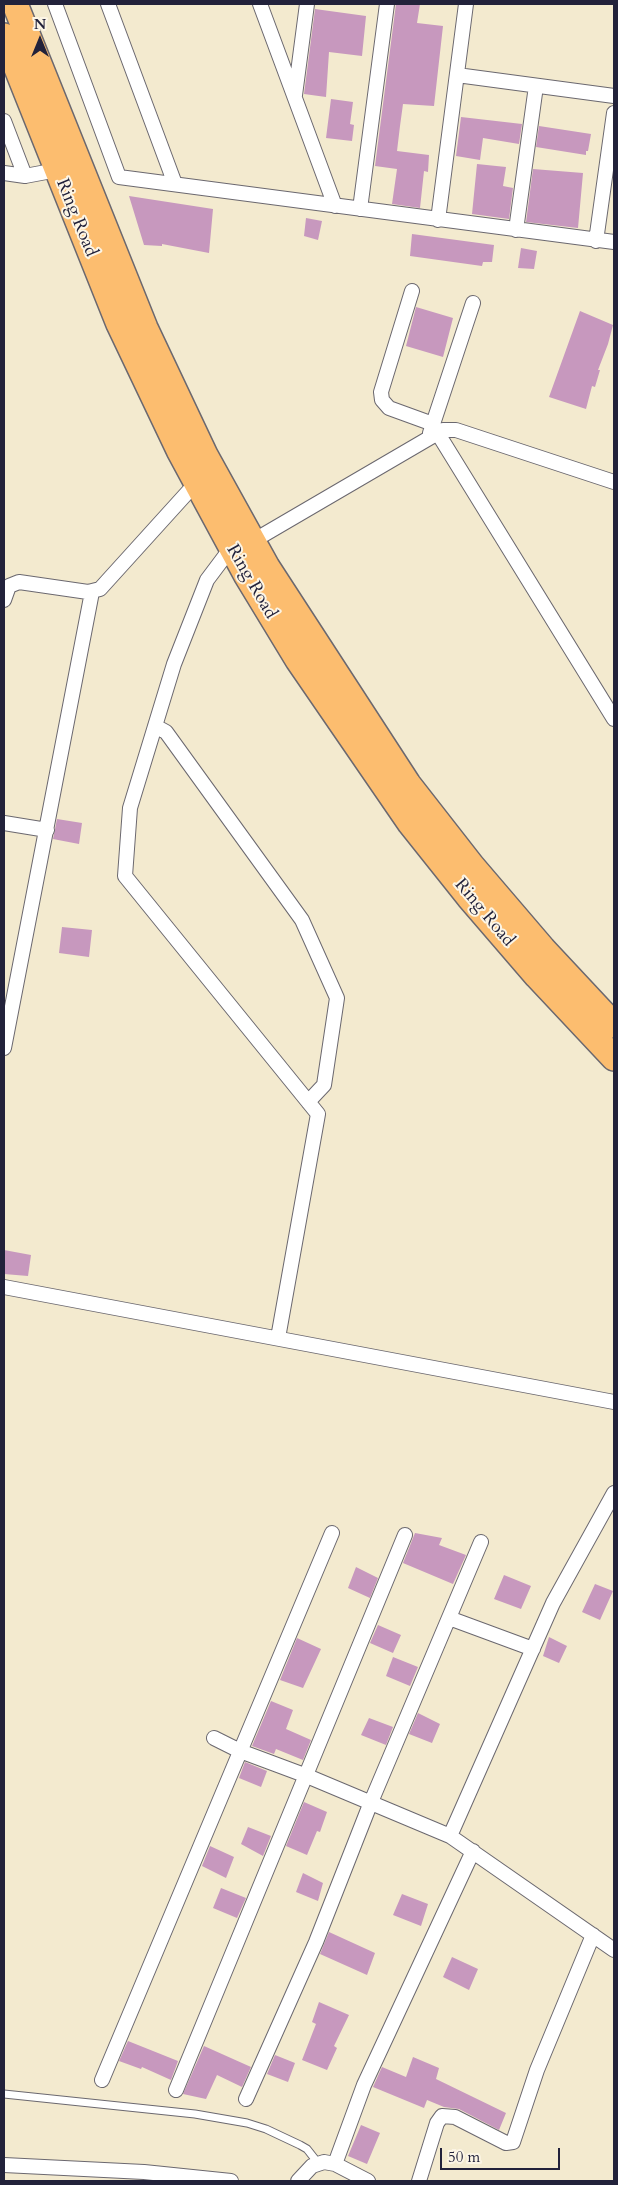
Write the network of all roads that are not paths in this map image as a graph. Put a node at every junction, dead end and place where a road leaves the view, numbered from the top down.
1 (15, 4) edge
2 (55, 4) edge
3 (108, 4) edge
4 (260, 4) edge
5 (307, 4) edge
6 (387, 4) edge
7 (466, 4) edge
8 (4, 36) edge
9 (457, 75) junction
10 (536, 86) junction
11 (614, 96) edge
12 (295, 98) junction
13 (614, 113) edge
14 (4, 121) edge
15 (57, 170) junction
16 (4, 173) edge
17 (26, 176) junction
18 (175, 184) junction
19 (335, 206) junction
20 (360, 209) junction
21 (438, 220) junction
22 (516, 230) junction
23 (596, 241) junction
24 (614, 242) edge
25 (412, 291) dead end
26 (473, 303) dead end
27 (433, 431) junction
28 (614, 482) edge
29 (196, 483) junction
30 (242, 544) junction
31 (92, 592) junction
32 (4, 600) edge
33 (614, 719) edge
34 (155, 726) junction
35 (4, 823) edge
36 (47, 830) junction
37 (614, 1025) edge
38 (4, 1048) edge
39 (614, 1058) edge
40 (308, 1102) junction
41 (4, 1287) edge
42 (278, 1338) junction
43 (614, 1402) edge
44 (614, 1493) edge
45 (332, 1534) dead end
46 (405, 1535) dead end
47 (481, 1542) dead end
48 (449, 1618) junction
49 (533, 1648) junction
50 (214, 1738) dead end
51 (240, 1751) junction
52 (307, 1776) junction
53 (371, 1802) junction
54 (450, 1836) junction
55 (473, 1851) junction
56 (593, 1935) junction
57 (614, 1950) edge
58 (102, 2080) dead end
59 (176, 2090) dead end
60 (4, 2094) edge
61 (246, 2099) dead end
62 (318, 2163) junction
63 (335, 2164) junction
64 (4, 2165) edge
65 (231, 2181) edge
66 (298, 2181) edge
67 (368, 2181) edge
68 (419, 2181) edge

1 - 30 highway, Ring Road
2 - 18 street
3 - 18 street
4 - 12 street
5 - 12 street
6 - 20 street
7 - 9 street
8 - 15 highway, Ring Road
9 - 10 street
9 - 21 street
10 - 11 street
10 - 22 street
12 - 19 street
13 - 23 street
14 - 17 street
15 - 17 street
15 - 29 highway, Ring Road
16 - 17 street
18 - 19 street
19 - 20 street
20 - 21 street
21 - 22 street
22 - 23 street
23 - 24 street
25 - 27 street
26 - 27 street
27 - 28 street
27 - 30 street
27 - 33 street
29 - 30 highway, Ring Road
29 - 31 street
30 - 34 street
30 - 37 highway, Ring Road
30 - 39 highway, Ring Road
31 - 32 street
31 - 36 street
34 - 40 street
34 - 40 street
35 - 36 street
36 - 38 street
40 - 42 street
41 - 42 street
42 - 43 street
44 - 49 street
45 - 51 street
46 - 52 street
47 - 48 street
48 - 49 street
48 - 53 street
49 - 54 street
50 - 51 street
51 - 52 street
51 - 58 street
52 - 53 street
52 - 59 street
53 - 54 street
53 - 61 street
54 - 55 street
55 - 56 street
55 - 63 street
56 - 57 street
56 - 68 street
60 - 62 lane
62 - 63 street
62 - 66 street
63 - 67 street
64 - 65 street

